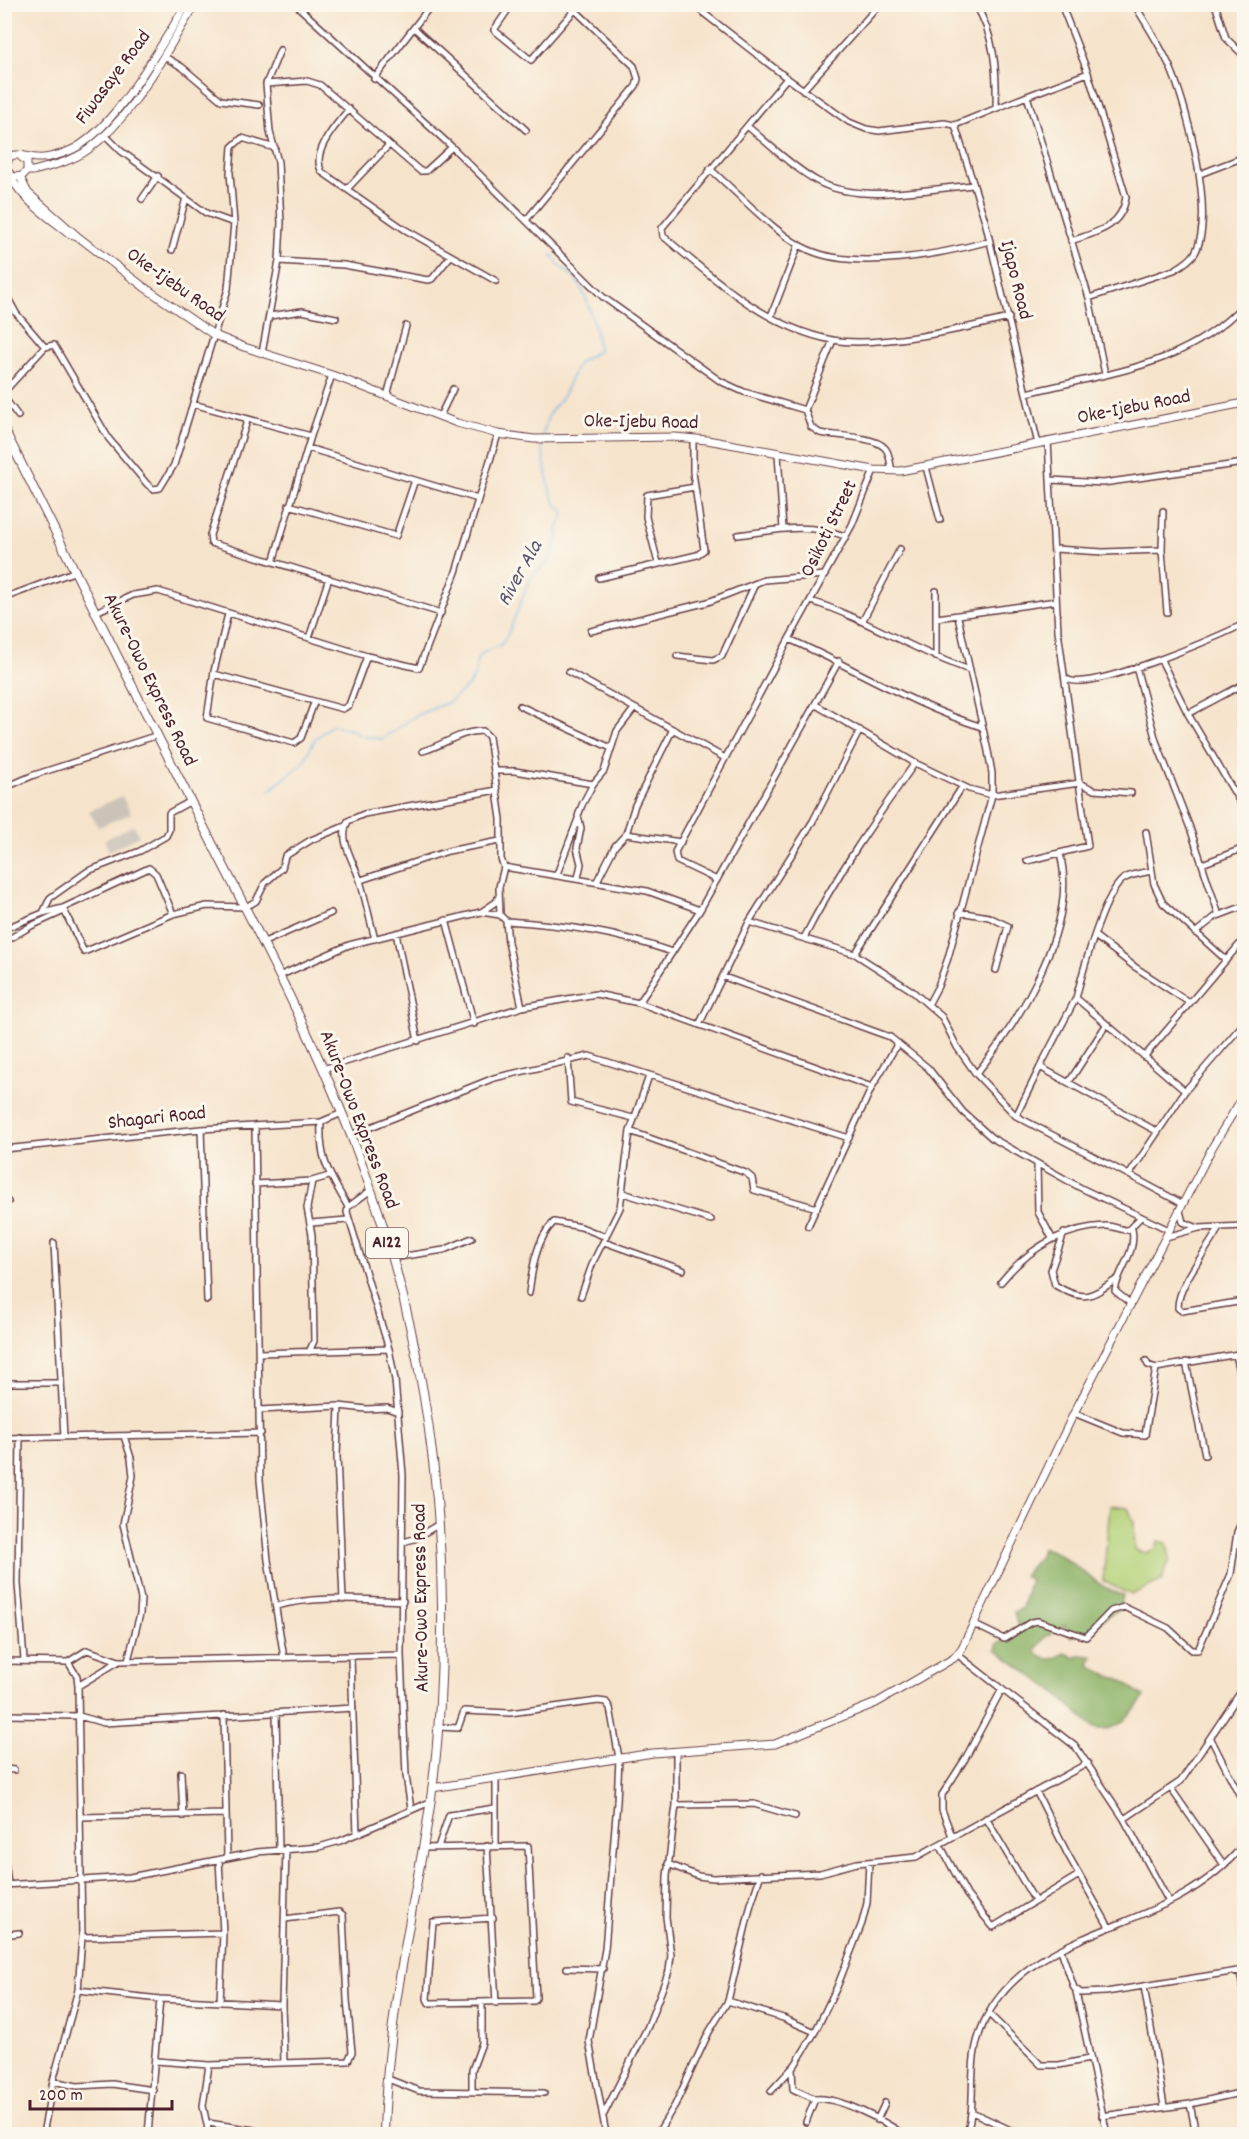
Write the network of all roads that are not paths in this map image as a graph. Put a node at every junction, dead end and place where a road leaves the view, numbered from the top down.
1 (187, 4) edge
2 (196, 4) edge
3 (295, 4) edge
4 (512, 4) edge
5 (580, 4) edge
6 (692, 4) edge
7 (880, 4) edge
8 (975, 4) edge
9 (1061, 4) edge
10 (1134, 4) edge
11 (1215, 4) edge
12 (430, 5) edge
13 (575, 10) junction
14 (414, 28) junction
15 (280, 51) dead end
16 (163, 56) junction
17 (1245, 56) edge
18 (1088, 73) junction
19 (787, 78) junction
20 (374, 79) junction
21 (266, 84) junction
22 (803, 90) junction
23 (1027, 96) junction
24 (259, 105) dead end
25 (996, 108) junction
26 (349, 109) junction
27 (955, 125) junction
28 (747, 126) junction
29 (526, 130) dead end
30 (105, 135) junction
31 (389, 145) junction
32 (452, 147) junction
33 (275, 148) junction
34 (7, 155) edge
35 (20, 155) junction
36 (1245, 157) edge
37 (710, 169) junction
38 (30, 171) junction
39 (7, 172) edge
40 (1200, 174) junction
41 (20, 177) junction
42 (158, 177) junction
43 (973, 185) junction
44 (24, 187) junction
45 (348, 188) junction
46 (186, 198) junction
47 (142, 199) dead end
48 (527, 219) junction
49 (234, 223) junction
50 (77, 236) junction
51 (1071, 241) junction
52 (990, 242) junction
53 (800, 244) junction
54 (172, 250) dead end
55 (450, 257) junction
56 (279, 261) junction
57 (496, 281) dead end
58 (4, 291) edge
59 (1089, 298) junction
60 (1245, 304) edge
61 (270, 316) junction
62 (771, 316) junction
63 (336, 318) dead end
64 (1009, 318) junction
65 (406, 326) dead end
66 (214, 335) junction
67 (833, 340) junction
68 (45, 347) junction
69 (262, 353) junction
70 (1105, 374) junction
71 (332, 375) junction
72 (453, 389) dead end
73 (1027, 393) junction
74 (4, 394) edge
75 (387, 396) junction
76 (1245, 403) edge
77 (193, 404) junction
78 (804, 410) junction
79 (440, 416) junction
80 (18, 417) dead end
81 (247, 421) junction
82 (4, 429) edge
83 (498, 434) junction
84 (310, 436) junction
85 (693, 439) junction
86 (1048, 441) junction
87 (1038, 444) junction
88 (8, 445) edge
89 (308, 448) junction
90 (778, 454) junction
91 (1245, 463) edge
92 (926, 467) junction
93 (874, 470) junction
94 (892, 471) junction
95 (415, 480) junction
96 (1051, 480) junction
97 (694, 487) junction
98 (478, 499) junction
99 (289, 505) junction
100 (1163, 511) dead end
101 (940, 520) dead end
102 (783, 529) junction
103 (738, 535) dead end
104 (846, 536) junction
105 (900, 549) dead end
106 (1055, 549) junction
107 (1162, 550) junction
108 (273, 562) junction
109 (658, 563) junction
110 (76, 572) junction
111 (825, 575) junction
112 (329, 578) junction
113 (598, 578) dead end
114 (754, 584) junction
115 (936, 591) dead end
116 (4, 598) edge
117 (811, 601) junction
118 (1056, 601) junction
119 (96, 612) junction
120 (1167, 612) dead end
121 (441, 613) junction
122 (228, 614) junction
123 (958, 617) junction
124 (937, 618) junction
125 (863, 620) junction
126 (1245, 624) edge
127 (591, 631) dead end
128 (309, 638) junction
129 (789, 639) junction
130 (367, 656) junction
131 (677, 656) dead end
132 (936, 657) junction
133 (1161, 660) junction
134 (839, 661) junction
135 (1136, 667) junction
136 (970, 670) junction
137 (569, 672) dead end
138 (214, 674) junction
139 (1067, 679) junction
140 (1242, 685) edge
141 (1245, 694) edge
142 (314, 703) junction
143 (816, 705) junction
144 (520, 706) dead end
145 (634, 709) junction
146 (1188, 714) junction
147 (982, 727) junction
148 (673, 729) junction
149 (860, 730) junction
150 (158, 735) junction
151 (611, 748) junction
152 (423, 751) dead end
153 (725, 758) junction
154 (915, 763) junction
155 (495, 771) junction
156 (1080, 783) junction
157 (592, 784) junction
158 (962, 787) junction
159 (4, 788) edge
160 (497, 790) junction
161 (1131, 793) dead end
162 (992, 795) junction
163 (191, 801) junction
164 (1245, 809) edge
165 (578, 819) junction
166 (345, 826) junction
167 (1146, 832) dead end
168 (626, 834) junction
169 (500, 841) junction
170 (681, 842) junction
171 (1245, 848) edge
172 (1060, 854) junction
173 (1027, 861) dead end
174 (1202, 864) junction
175 (504, 867) junction
176 (1152, 872) junction
177 (557, 874) junction
178 (578, 878) junction
179 (361, 880) junction
180 (717, 880) junction
181 (597, 881) junction
182 (500, 894) junction
183 (1245, 906) edge
184 (245, 907) junction
185 (64, 909) junction
186 (700, 910) junction
187 (481, 912) junction
188 (959, 912) junction
189 (42, 913) junction
190 (331, 913) dead end
191 (173, 914) junction
192 (500, 915) junction
193 (1219, 915) junction
194 (446, 920) junction
195 (506, 921) junction
196 (749, 922) junction
197 (4, 929) edge
198 (396, 933) junction
199 (1195, 933) junction
200 (1095, 936) junction
201 (804, 938) junction
202 (375, 939) junction
203 (1245, 939) edge
204 (4, 942) edge
205 (262, 943) junction
206 (672, 952) junction
207 (855, 954) junction
208 (1226, 960) junction
209 (996, 970) dead end
210 (279, 976) junction
211 (723, 977) junction
212 (1076, 998) junction
213 (639, 1003) junction
214 (929, 1003) junction
215 (1190, 1003) junction
216 (522, 1007) junction
217 (1245, 1023) edge
218 (474, 1024) junction
219 (699, 1025) junction
220 (1106, 1025) junction
221 (418, 1041) junction
222 (898, 1043) junction
223 (1144, 1056) junction
224 (568, 1058) junction
225 (1040, 1067) junction
226 (323, 1069) junction
227 (976, 1074) junction
228 (649, 1076) junction
229 (1069, 1082) junction
230 (872, 1087) junction
231 (1185, 1091) junction
232 (1245, 1095) edge
233 (342, 1113) junction
234 (1016, 1116) junction
235 (633, 1118) junction
236 (321, 1122) junction
237 (255, 1126) junction
238 (201, 1129) junction
239 (630, 1131) junction
240 (1158, 1132) junction
241 (351, 1136) junction
242 (849, 1138) junction
243 (4, 1149) edge
244 (1037, 1164) junction
245 (1129, 1175) junction
246 (329, 1176) junction
247 (312, 1181) junction
248 (255, 1184) junction
249 (371, 1190) junction
250 (623, 1193) junction
251 (348, 1207) junction
252 (1181, 1207) junction
253 (817, 1208) junction
254 (1140, 1218) junction
255 (347, 1220) junction
256 (711, 1220) dead end
257 (311, 1223) junction
258 (808, 1226) dead end
259 (1245, 1226) edge
260 (1199, 1228) junction
261 (1219, 1228) junction
262 (1132, 1229) junction
263 (1064, 1233) junction
264 (1167, 1233) junction
265 (472, 1238) dead end
266 (1052, 1238) junction
267 (605, 1239) junction
268 (54, 1243) dead end
269 (392, 1258) junction
270 (683, 1270) dead end
271 (1117, 1279) junction
272 (1001, 1282) dead end
273 (529, 1293) dead end
274 (581, 1296) dead end
275 (207, 1300) dead end
276 (1245, 1301) edge
277 (1131, 1304) junction
278 (314, 1341) junction
279 (389, 1349) junction
280 (326, 1351) junction
281 (309, 1352) junction
282 (259, 1353) junction
283 (1245, 1353) edge
284 (1236, 1355) junction
285 (1146, 1361) dead end
286 (1186, 1362) junction
287 (4, 1363) edge
288 (1156, 1368) junction
289 (5, 1383) edge
290 (61, 1383) junction
291 (1245, 1391) edge
292 (339, 1406) junction
293 (259, 1410) junction
294 (398, 1412) junction
295 (1074, 1413) junction
296 (261, 1433) junction
297 (124, 1436) junction
298 (20, 1437) junction
299 (64, 1437) junction
300 (4, 1438) edge
301 (1205, 1455) dead end
302 (1245, 1517) edge
303 (439, 1524) junction
304 (403, 1542) junction
305 (343, 1600) junction
306 (403, 1601) junction
307 (277, 1606) junction
308 (973, 1624) junction
309 (401, 1655) junction
310 (958, 1655) junction
311 (284, 1658) junction
312 (351, 1658) junction
313 (24, 1660) junction
314 (128, 1660) junction
315 (4, 1661) edge
316 (119, 1661) junction
317 (68, 1662) junction
318 (78, 1686) junction
319 (1245, 1687) edge
320 (1002, 1689) junction
321 (353, 1708) junction
322 (276, 1714) junction
323 (4, 1715) edge
324 (224, 1715) junction
325 (79, 1716) junction
326 (438, 1727) junction
327 (1211, 1739) junction
328 (676, 1752) junction
329 (619, 1758) junction
330 (1088, 1763) junction
331 (4, 1769) edge
332 (14, 1770) dead end
333 (181, 1773) dead end
334 (495, 1779) junction
335 (432, 1788) junction
336 (1172, 1790) junction
337 (1036, 1791) junction
338 (430, 1802) junction
339 (1245, 1804) edge
340 (676, 1805) junction
341 (495, 1808) junction
342 (411, 1809) junction
343 (225, 1814) junction
344 (183, 1816) junction
345 (795, 1816) dead end
346 (80, 1817) junction
347 (986, 1818) junction
348 (1124, 1819) junction
349 (357, 1834) junction
350 (952, 1836) junction
351 (1245, 1844) edge
352 (496, 1845) junction
353 (940, 1845) junction
354 (488, 1846) junction
355 (438, 1847) junction
356 (423, 1848) junction
357 (282, 1849) junction
358 (4, 1853) edge
359 (227, 1857) junction
360 (219, 1860) junction
361 (869, 1862) junction
362 (668, 1864) junction
363 (1224, 1865) junction
364 (761, 1874) junction
365 (1078, 1875) junction
366 (82, 1882) junction
367 (6, 1885) edge
368 (1035, 1901) junction
369 (1168, 1902) junction
370 (493, 1918) junction
371 (285, 1919) junction
372 (1109, 1927) junction
373 (19, 1933) dead end
374 (223, 1933) junction
375 (4, 1935) edge
376 (82, 1937) junction
377 (1061, 1950) junction
378 (567, 1968) dead end
379 (603, 1969) junction
380 (1242, 1970) edge
381 (1144, 1986) junction
382 (78, 1990) junction
383 (1076, 1992) junction
384 (1245, 1996) edge
385 (160, 1999) junction
386 (728, 2001) junction
387 (220, 2002) junction
388 (482, 2003) junction
389 (496, 2003) junction
390 (282, 2005) junction
391 (989, 2014) junction
392 (815, 2032) junction
393 (1089, 2059) junction
394 (156, 2061) junction
395 (284, 2062) junction
396 (209, 2065) junction
397 (792, 2069) junction
398 (388, 2079) junction
399 (53, 2081) junction
400 (153, 2090) junction
401 (771, 2091) dead end
402 (472, 2092) junction
403 (1245, 2092) edge
404 (544, 2093) dead end
405 (815, 2099) junction
406 (885, 2103) dead end
407 (1190, 2104) junction
408 (1164, 2106) junction
409 (972, 2112) junction
410 (1102, 2115) junction
411 (604, 2116) junction
412 (877, 2120) junction
413 (806, 2122) dead end
414 (208, 2123) junction
415 (43, 2134) edge
416 (148, 2134) edge
417 (209, 2134) edge
418 (261, 2134) edge
419 (384, 2134) edge
420 (606, 2134) edge
421 (657, 2134) edge
422 (903, 2134) edge
423 (967, 2134) edge
424 (1019, 2134) edge
425 (1107, 2134) edge
426 (1196, 2134) edge

1 - 35 main road, Fiwasaye Road
2 - 16 main road, Fiwasaye Road
3 - 20 street
4 - 13 street
5 - 13 street
6 - 19 street
7 - 22 street
8 - 25 street
9 - 18 street
10 - 40 street
11 - 17 street
12 - 14 street
13 - 48 street
14 - 20 street
14 - 29 street
15 - 21 street
16 - 24 street
16 - 30 main road, Fiwasaye Road
18 - 23 street
18 - 51 street
19 - 22 street
19 - 28 street
20 - 32 street
21 - 26 street
21 - 33 street
22 - 27 street
23 - 25 street
23 - 51 street
25 - 27 street
26 - 31 street
26 - 45 street
27 - 43 street, Ijapo Road
28 - 37 street
28 - 43 street
30 - 38 main road, Fiwasaye Road
30 - 42 street
31 - 32 street
31 - 45 street
32 - 48 street
33 - 49 street
33 - 56 street
34 - 35 main road
34 - 39 main road
35 - 38 main road
36 - 40 street
37 - 53 street
37 - 62 street
38 - 41 main road
38 - 44 main road
39 - 41 main road
39 - 50 main road
40 - 59 street
41 - 44 main road
42 - 46 street
42 - 47 street
43 - 52 street, Ijapo Road
44 - 50 main road
45 - 55 street
46 - 49 street
46 - 54 street
48 - 78 street
49 - 66 street
50 - 66 main road, Oke-Ijebu Road
51 - 59 street
52 - 53 street
52 - 64 street, Ijapo Road
53 - 62 street
55 - 56 street
55 - 57 street
56 - 61 street
58 - 68 street
59 - 70 street
60 - 70 street
61 - 63 street
61 - 69 street
62 - 67 street
64 - 67 street
64 - 73 street, Ijapo Road
65 - 75 street
66 - 69 main road, Oke-Ijebu Road
66 - 77 street
67 - 78 street
68 - 74 street
68 - 77 street
69 - 71 main road, Oke-Ijebu Road
70 - 73 street
71 - 75 main road, Oke-Ijebu Road
71 - 84 street
72 - 79 street
73 - 87 street, Ijapo Road
74 - 80 street
75 - 79 main road, Oke-Ijebu Road
76 - 86 main road, Oke-Ijebu Road
77 - 81 street
78 - 94 street
79 - 83 main road, Oke-Ijebu Road
81 - 84 street
81 - 108 street
82 - 88 highway, Akure-Owo Express Road / A122
83 - 85 main road, Oke-Ijebu Road
83 - 98 street
84 - 89 street
85 - 90 main road, Oke-Ijebu Road
85 - 97 street
86 - 87 main road, Oke-Ijebu Road
86 - 96 street
87 - 92 main road, Oke-Ijebu Road
88 - 110 highway, Akure-Owo Express Road / A122
89 - 95 street
89 - 99 street
90 - 93 main road, Oke-Ijebu Road
90 - 102 street
91 - 96 street
92 - 94 main road, Oke-Ijebu Road
92 - 101 street
93 - 94 main road, Oke-Ijebu Road
93 - 104 street, Osikoti Street
95 - 98 street
95 - 99 street
96 - 106 street
97 - 109 street
97 - 109 street
98 - 121 street
99 - 108 street
100 - 107 street
102 - 103 street
102 - 104 street
104 - 111 street, Osikoti Street
105 - 125 street
106 - 107 street
106 - 118 street
107 - 120 street
108 - 112 street
109 - 113 street
110 - 116 street
110 - 119 highway, Akure-Owo Express Road / A122
111 - 114 street
111 - 117 street, Osikoti Street
112 - 121 street
112 - 128 street
114 - 127 street
114 - 131 street
115 - 124 street
117 - 125 street
117 - 129 street, Osikoti Street
118 - 123 street
118 - 139 street
119 - 122 street
119 - 150 highway, Akure-Owo Express Road / A122
121 - 130 street
122 - 128 street
122 - 138 street
123 - 124 street
123 - 136 street
124 - 132 street
125 - 132 street
126 - 133 street
128 - 130 street
129 - 134 street
129 - 153 street, Osikoti Street
130 - 142 street
132 - 136 street
133 - 135 street
133 - 146 street
134 - 143 street
134 - 147 street
135 - 139 street
135 - 174 street
136 - 147 street
137 - 145 street
138 - 142 street
138 - 142 street
139 - 156 street
140 - 141 street
140 - 146 street
143 - 149 street
143 - 180 street
144 - 151 street
145 - 148 street
145 - 151 street
146 - 164 street
147 - 162 street
148 - 153 street
148 - 168 street
149 - 154 street
149 - 196 street
150 - 159 street
150 - 163 highway, Akure-Owo Express Road / A122
151 - 157 street
152 - 155 street
153 - 170 street, Osikoti Street
154 - 158 street
154 - 201 street
155 - 157 street
155 - 160 street
156 - 161 street
156 - 162 street
156 - 172 street
157 - 165 street
158 - 162 street
158 - 207 street
160 - 166 street
160 - 169 street
162 - 188 street
163 - 184 highway, Akure-Owo Express Road / A122
163 - 189 street
165 - 177 street
165 - 178 street
166 - 179 street
166 - 184 street
167 - 176 street
168 - 170 street
168 - 181 street
169 - 175 street
169 - 179 street
170 - 180 street
171 - 174 street
172 - 173 street
172 - 227 street
174 - 193 street
175 - 177 street
175 - 182 street
176 - 199 street
176 - 200 street
177 - 178 street
178 - 181 street
179 - 202 street
180 - 186 street
181 - 186 street
182 - 187 street
182 - 192 street
183 - 193 street
184 - 191 street
184 - 205 highway, Akure-Owo Express Road / A122
185 - 189 street
185 - 191 street
185 - 191 street
185 - 204 street
186 - 206 street
187 - 192 street
187 - 194 street
188 - 209 street
188 - 214 street
189 - 197 street
190 - 205 street
192 - 195 street
193 - 199 street
194 - 198 street
194 - 218 street
195 - 206 street
195 - 216 street
196 - 201 street
196 - 211 street
198 - 202 street
198 - 221 street
199 - 208 street
200 - 212 street
200 - 215 street
201 - 207 street
202 - 210 street
203 - 208 street
205 - 210 highway, Akure-Owo Express Road / A122
206 - 213 street
207 - 214 street
208 - 215 street
210 - 226 highway, Akure-Owo Express Road / A122
211 - 219 street
211 - 222 street
212 - 220 street
212 - 225 street
213 - 216 street
213 - 219 street
214 - 227 street
215 - 223 street
216 - 218 street
217 - 231 street
218 - 221 street
219 - 230 street
220 - 223 street
220 - 229 street
221 - 226 street
222 - 230 street
222 - 244 street
223 - 231 street
224 - 228 street
224 - 235 street
224 - 241 street
225 - 229 street
225 - 234 street
226 - 233 highway, Akure-Owo Express Road / A122
227 - 234 street
228 - 235 street
228 - 242 street
229 - 240 street
230 - 242 street
231 - 240 street
232 - 252 main road
233 - 236 street, Shagari Road
233 - 241 highway, Akure-Owo Express Road / A122
234 - 245 street
235 - 239 street
236 - 237 street, Shagari Road
236 - 246 street
237 - 238 street, Shagari Road
237 - 248 street
238 - 243 street, Shagari Road
238 - 275 street
239 - 250 street
239 - 253 street
240 - 245 street
241 - 249 highway, Akure-Owo Express Road / A122
242 - 253 street
244 - 254 street
244 - 266 street
245 - 252 street
246 - 247 street
246 - 251 street
247 - 248 street
247 - 257 street
248 - 282 street
249 - 251 street
249 - 269 highway, Akure-Owo Express Road / A122
250 - 256 street
250 - 267 street
251 - 255 street
252 - 260 street
252 - 264 main road
253 - 258 street
254 - 262 street
254 - 264 street
255 - 257 street
255 - 279 street
257 - 278 street
259 - 261 street
260 - 261 street
260 - 264 street
261 - 276 street
262 - 263 street
262 - 271 street
263 - 266 street
263 - 271 street
264 - 277 main road
265 - 269 street
266 - 272 street
267 - 270 street
267 - 273 street
267 - 274 street
268 - 290 street
269 - 303 highway, Akure-Owo Express Road / A122
271 - 277 street
277 - 295 main road
278 - 280 street
278 - 281 street
279 - 280 street
279 - 294 street
280 - 281 street
281 - 282 street
282 - 293 street
283 - 284 street
284 - 286 street
284 - 291 street
285 - 288 street
286 - 288 street
286 - 301 street
287 - 289 street
288 - 295 street
289 - 290 street
290 - 299 street
292 - 293 street
292 - 294 street
292 - 305 street
293 - 296 street
294 - 304 street
295 - 308 main road
296 - 297 street
296 - 307 street
297 - 299 street
297 - 314 street
298 - 299 street
298 - 300 street
298 - 313 street
302 - 308 street
303 - 304 street
303 - 326 highway, Akure-Owo Express Road / A122
304 - 306 street
305 - 306 street
305 - 307 street
306 - 309 street
307 - 311 street
308 - 310 main road
309 - 312 street
309 - 342 street
310 - 320 street
310 - 328 main road
311 - 312 street
311 - 314 street
312 - 321 street
313 - 315 street
313 - 317 street
314 - 316 street
316 - 317 street
316 - 318 street
317 - 318 street
318 - 325 street
319 - 327 street
320 - 330 street
320 - 350 street
321 - 322 street
321 - 349 street
322 - 324 street
322 - 357 street
323 - 325 street
324 - 325 street
324 - 343 street
325 - 346 street
326 - 329 street
326 - 335 highway, Akure-Owo Express Road / A122
327 - 336 street
327 - 339 street
328 - 329 main road
328 - 340 street
329 - 334 main road
329 - 379 street
330 - 337 street
330 - 348 street
331 - 332 street
333 - 344 street
334 - 335 main road
334 - 341 street
335 - 338 highway, Akure-Owo Express Road / A122
336 - 348 street
336 - 363 street
337 - 347 street
337 - 365 street
338 - 342 street
338 - 356 highway, Akure-Owo Express Road / A122
340 - 345 street
340 - 362 street
341 - 352 street
341 - 355 street
342 - 349 street
343 - 344 street
343 - 359 street
344 - 346 street
346 - 366 street
347 - 350 street
347 - 368 street
348 - 369 street
349 - 357 street
350 - 353 street
351 - 363 street
352 - 354 street
352 - 389 street
353 - 361 street
353 - 368 street
354 - 355 street
354 - 370 street
355 - 356 street
356 - 398 highway, Akure-Owo Express Road / A122
357 - 359 street
357 - 371 street
358 - 367 street
359 - 360 street
360 - 366 street
360 - 374 street
361 - 364 street
361 - 392 street
362 - 364 street
362 - 411 street
363 - 369 street
364 - 386 street
365 - 368 street
365 - 372 street
366 - 367 street
366 - 376 street
369 - 372 street
370 - 388 street
370 - 389 street
371 - 390 street
371 - 395 street
372 - 377 street
373 - 375 street
374 - 376 street
374 - 387 street
376 - 382 street
377 - 383 street
377 - 391 street
378 - 379 street
379 - 411 street
380 - 381 street
380 - 384 street
381 - 383 street
381 - 408 street
382 - 385 street
382 - 399 street
383 - 393 street
385 - 387 street
385 - 394 street
386 - 392 street
386 - 421 street
387 - 390 street
388 - 389 street
388 - 402 street
390 - 395 street
391 - 393 street
391 - 409 street
392 - 397 street
393 - 410 street
394 - 396 street
394 - 400 street
395 - 396 street
396 - 414 street
397 - 401 street
397 - 405 street
398 - 402 street
398 - 419 highway, Akure-Owo Express Road / A122
399 - 400 street
399 - 415 street
400 - 416 street
402 - 404 street
403 - 407 street
405 - 412 street
405 - 413 street
406 - 412 street
407 - 408 street
407 - 426 street
408 - 410 street
409 - 423 street
409 - 424 street
410 - 425 street
411 - 420 street
412 - 422 street
414 - 417 street
414 - 418 street

